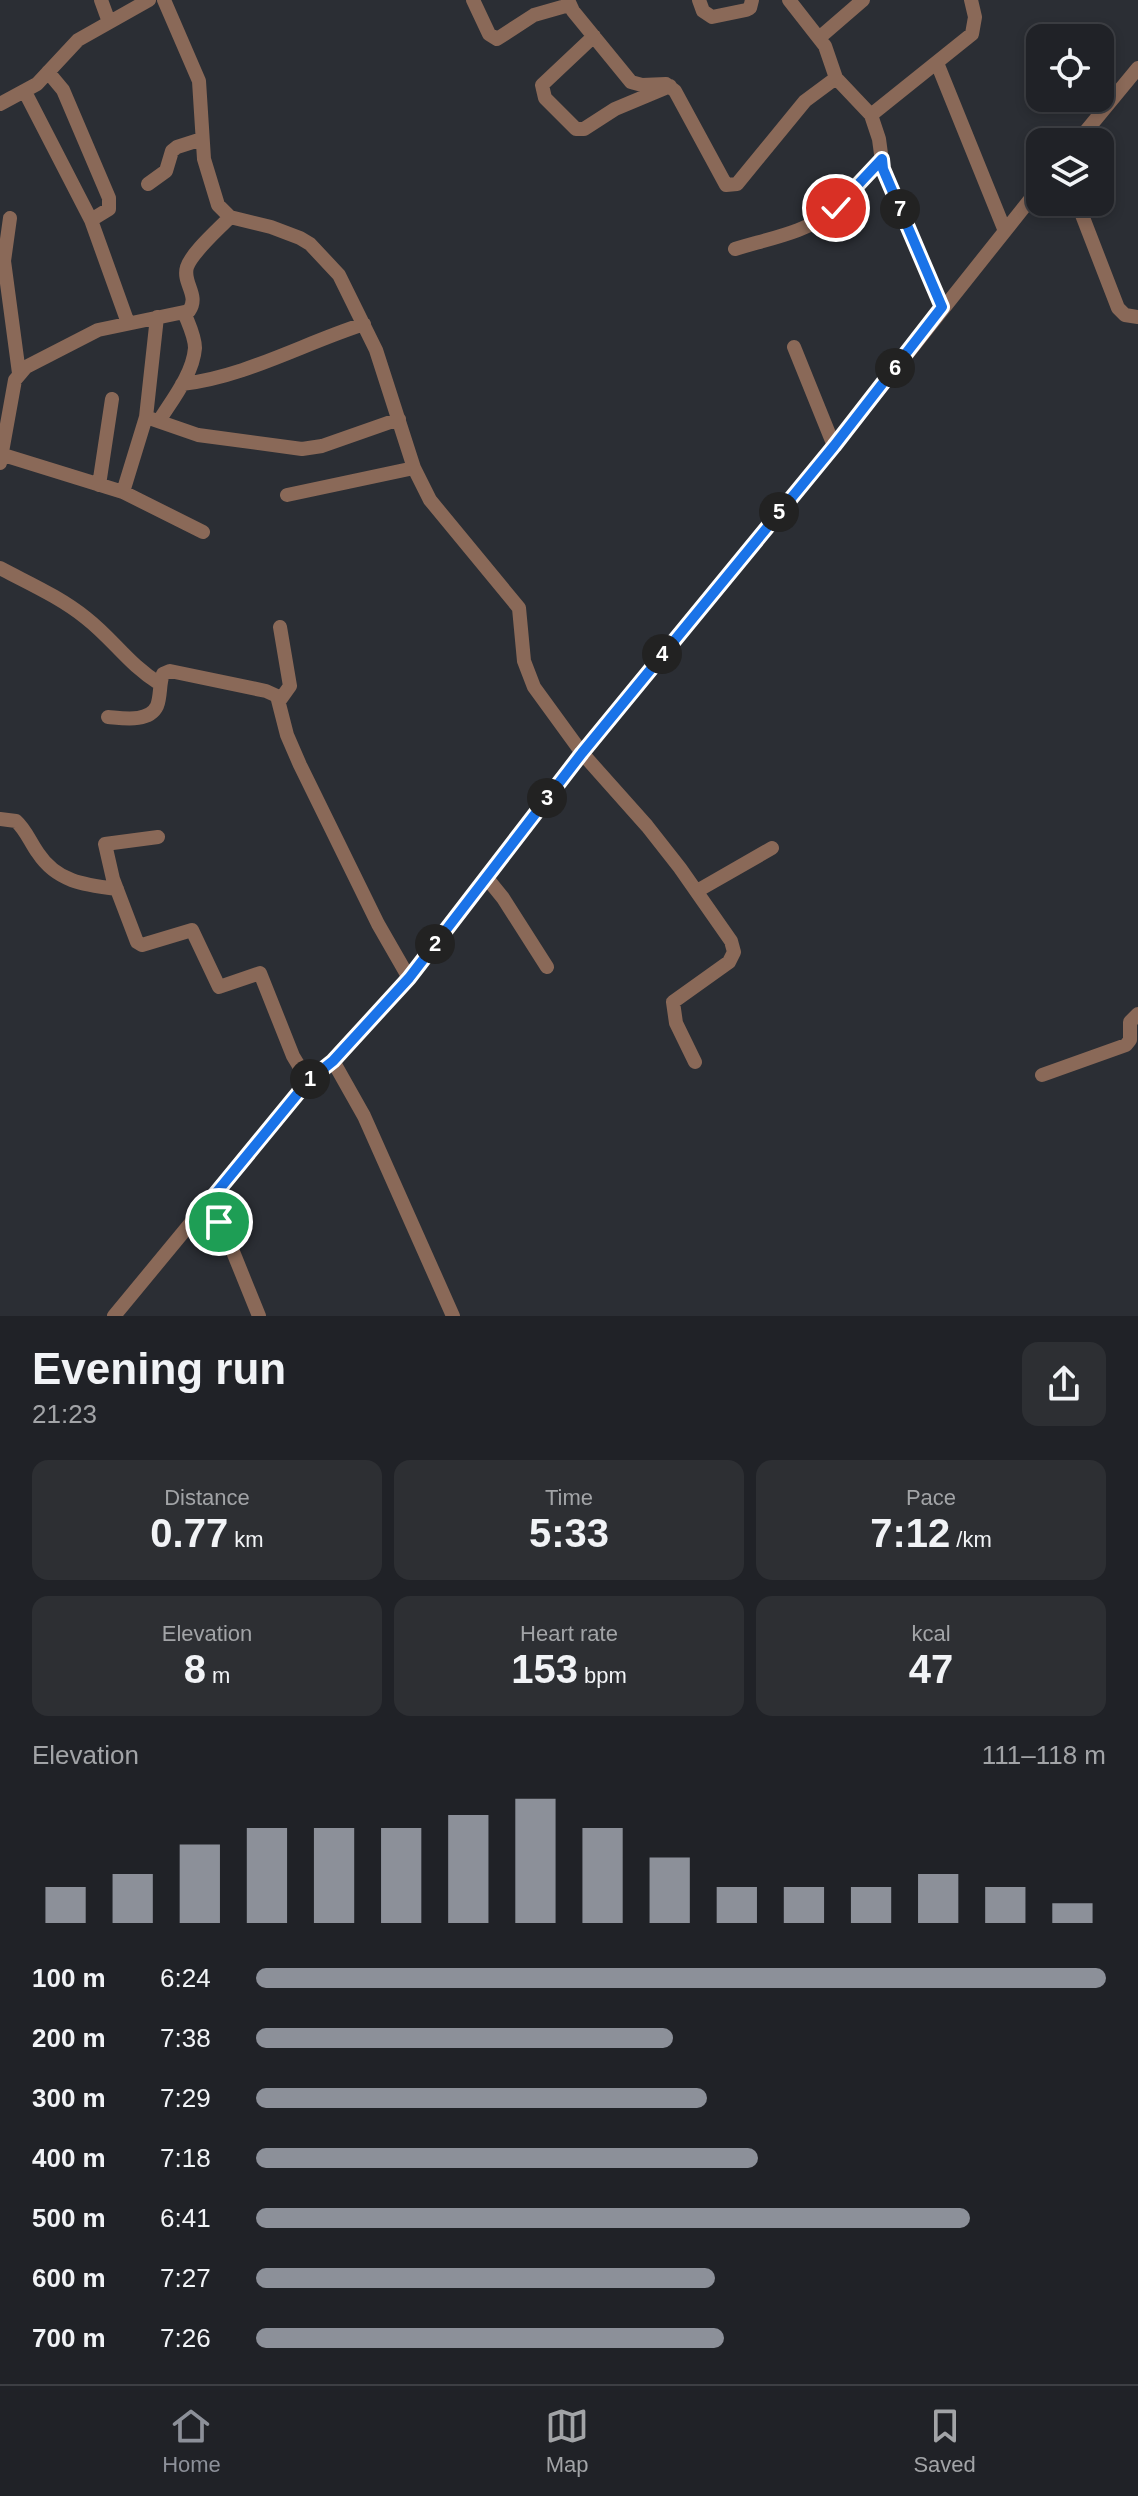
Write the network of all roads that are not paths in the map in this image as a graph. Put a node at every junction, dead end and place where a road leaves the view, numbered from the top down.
1 (101, 0) edge
2 (149, 0) edge
3 (164, 0) edge
4 (473, 0) edge
5 (699, 0) edge
6 (752, 0) edge
7 (789, 0) edge
8 (863, 0) edge
9 (971, 0) edge
10 (569, 3) edge
11 (109, 22) junction
12 (594, 36) junction
13 (819, 38) junction
14 (937, 63) junction
15 (1138, 68) edge
16 (48, 72) junction
17 (836, 78) junction
18 (670, 86) junction
19 (25, 92) junction
20 (0, 104) edge
21 (871, 115) junction
22 (1089, 128) edge
23 (202, 139) junction
24 (882, 159) junction
25 (148, 184) dead end
26 (1026, 205) edge
27 (1082, 216) edge
28 (230, 217) junction
29 (10, 218) dead end
30 (91, 220) junction
31 (1005, 231) junction
32 (735, 249) dead end
33 (942, 307) junction
34 (184, 312) junction
35 (157, 317) junction
36 (1138, 317) edge
37 (128, 323) junction
38 (364, 324) junction
39 (794, 347) dead end
40 (19, 373) junction
41 (182, 384) junction
42 (112, 399) dead end
43 (153, 419) junction
44 (399, 419) junction
45 (834, 446) junction
46 (1, 458) edge
47 (414, 468) junction
48 (99, 485) junction
49 (123, 492) junction
50 (287, 495) dead end
51 (203, 532) dead end
52 (0, 568) edge
53 (280, 627) dead end
54 (160, 684) junction
55 (280, 700) junction
56 (108, 717) dead end
57 (582, 753) junction
58 (0, 819) edge
59 (158, 837) dead end
60 (772, 848) dead end
61 (486, 877) junction
62 (117, 889) junction
63 (697, 891) junction
64 (547, 967) dead end
65 (409, 978) junction
66 (1138, 1014) edge
67 (333, 1061) junction
68 (695, 1062) dead end
69 (1042, 1075) dead end
70 (308, 1081) junction
71 (207, 1204) junction
72 (114, 1316) edge
73 (259, 1316) edge
74 (453, 1316) edge

1 - 11 street
2 - 11 street
3 - 23 street
4 - 10 street
5 - 6 street
7 - 13 street
8 - 13 street
9 - 14 street
10 - 12 street
11 - 16 street
12 - 18 street
12 - 18 street
13 - 17 street
14 - 21 street
14 - 31 street
15 - 22 street
16 - 19 street
16 - 30 street
17 - 18 street
17 - 21 street
19 - 20 street
19 - 30 street
21 - 24 street
23 - 25 street
23 - 28 street
24 - 32 street
24 - 33 street
26 - 31 street
27 - 36 street
28 - 34 street
28 - 38 street
29 - 40 street
30 - 37 street
31 - 33 street
33 - 45 street
34 - 35 street
34 - 41 street
35 - 37 street
35 - 43 street
37 - 40 street
38 - 41 street
38 - 44 street
39 - 45 street
40 - 46 street
41 - 43 street
42 - 48 street
43 - 44 street
43 - 49 street
44 - 47 street
45 - 57 street
46 - 48 street
47 - 50 street
47 - 57 street
48 - 49 street
49 - 51 street
52 - 54 street
53 - 55 street
54 - 55 street
54 - 56 street
55 - 65 street
57 - 61 street
57 - 63 street
58 - 62 street
59 - 62 street
60 - 63 street
61 - 64 street
61 - 65 street
62 - 70 street
63 - 68 street
65 - 67 street
66 - 69 street
67 - 70 street
67 - 74 street
70 - 71 street
71 - 72 street
71 - 73 street

